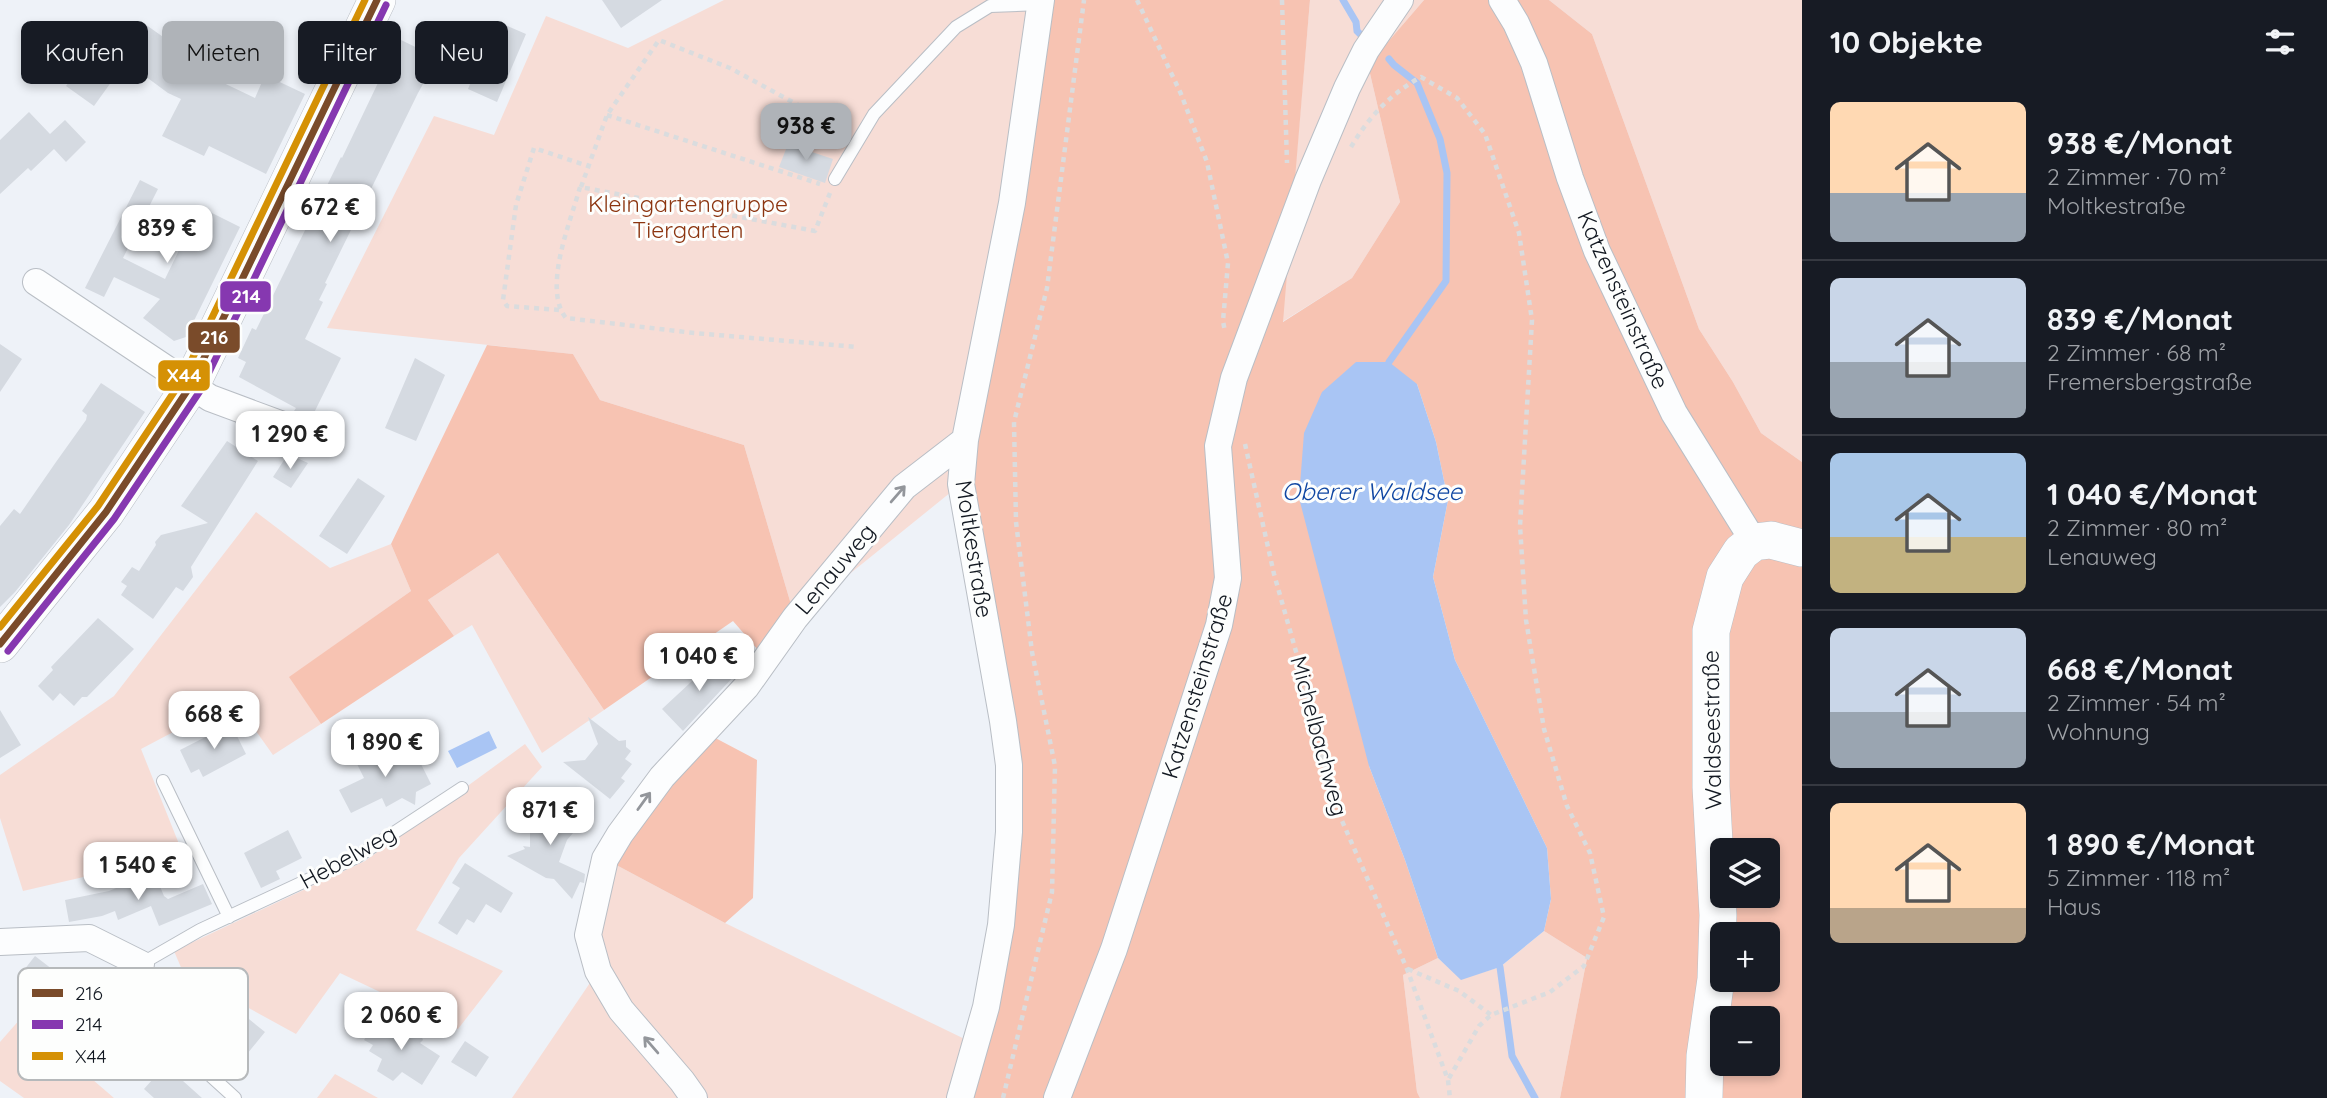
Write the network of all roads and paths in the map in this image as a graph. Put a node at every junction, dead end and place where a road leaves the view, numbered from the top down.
1 (377, 0) edge
2 (1084, 0) edge
3 (1137, 0) edge
4 (1282, 0) edge
5 (1401, 0) edge
6 (1502, 0) edge
7 (1041, 2) edge
8 (607, 116) junction
9 (859, 139) junction
10 (1350, 149) dead end
11 (588, 166) junction
12 (835, 179) dead end
13 (1308, 180) junction
14 (580, 187) junction
15 (36, 282) dead end
16 (559, 310) junction
17 (857, 347) dead end
18 (1234, 378) junction
19 (191, 385) junction
20 (299, 431) dead end
21 (965, 440) junction
22 (1245, 443) dead end
23 (1754, 541) junction
24 (1802, 548) edge
25 (0, 644) edge
26 (163, 781) dead end
27 (462, 788) dead end
28 (229, 917) junction
29 (0, 942) edge
30 (141, 964) junction
31 (144, 968) edge
32 (1407, 969) junction
33 (1491, 1015) junction
34 (215, 1080) edge
35 (1448, 1080) junction
36 (235, 1098) edge
37 (694, 1098) edge
38 (960, 1098) edge
39 (1003, 1098) edge
40 (1057, 1098) edge
41 (1450, 1098) edge
42 (1704, 1098) edge

1 - 19 main road
2 - 39 path
3 - 18 path
4 - 13 path
5 - 13 street, Katzensteinstraße
6 - 23 street, Katzensteinstraße
7 - 9 lane
7 - 21 street, Moltkestraße
8 - 9 path
8 - 11 path
8 - 14 path
9 - 12 lane
10 - 33 path
11 - 14 path
11 - 16 path
13 - 18 street, Katzensteinstraße
14 - 16 path
15 - 19 street
16 - 17 path
18 - 40 street, Katzensteinstraße
19 - 20 street
19 - 25 main road
37 -> 21 street, Lenauweg
21 - 38 street, Moltkestraße
22 - 32 path, Michelbachweg
23 - 24 main road
23 - 42 main road, Waldseestraße
26 - 28 lane
27 - 28 lane, Hebelweg
28 - 30 lane, Hebelweg
29 - 30 street
30 - 31 lane
32 - 33 path
32 - 35 path, Michelbachweg
33 - 35 path
34 - 36 lane
35 - 41 path, Michelbachweg

